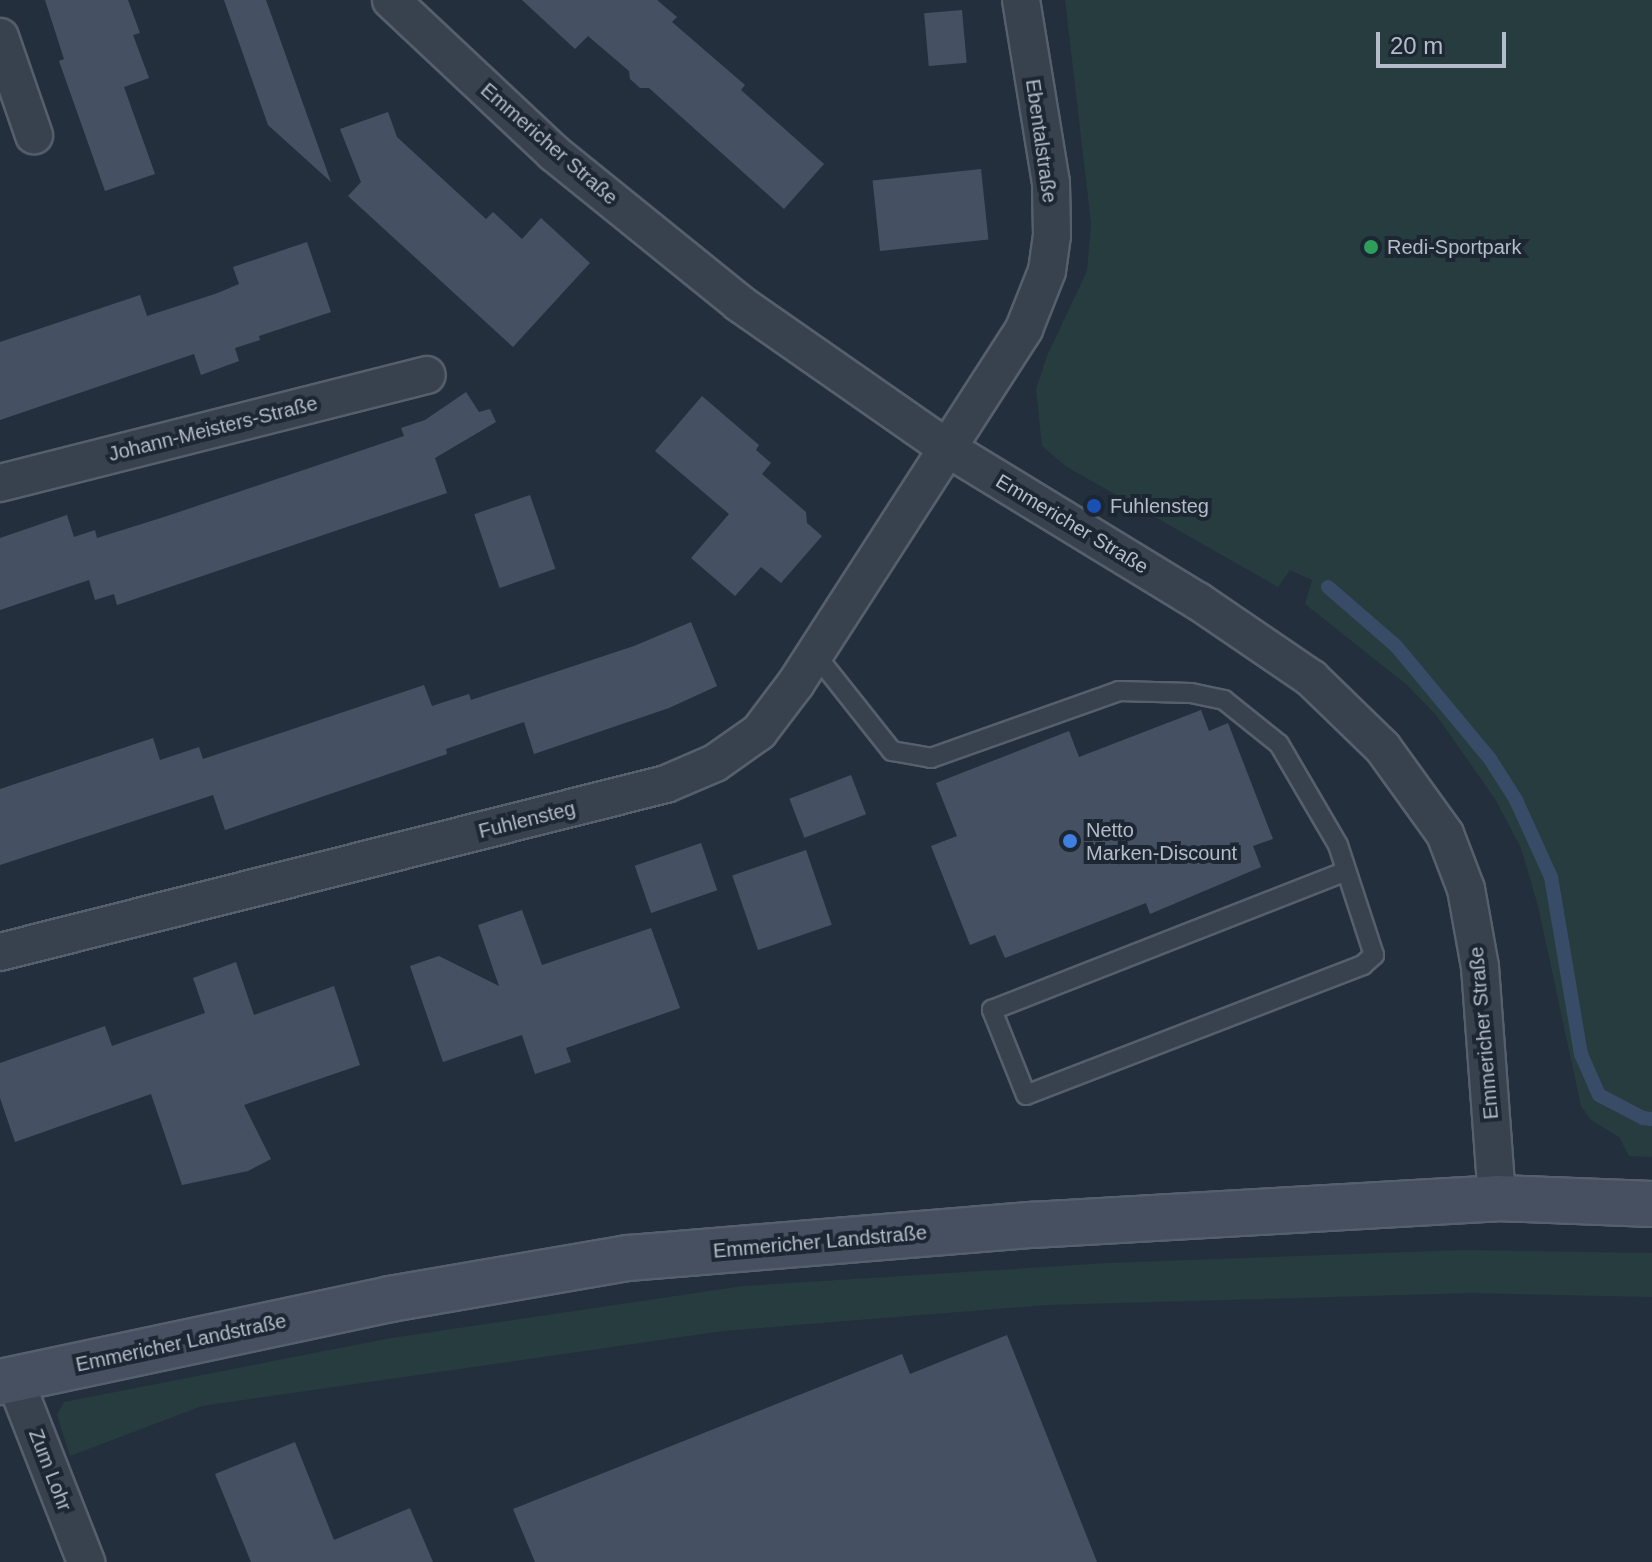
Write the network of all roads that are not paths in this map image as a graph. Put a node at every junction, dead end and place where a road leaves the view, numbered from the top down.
1 (391, 0) edge
2 (1021, 0) edge
3 (0, 37) edge
4 (34, 135) dead end
5 (427, 375) dead end
6 (947, 448) junction
7 (0, 483) edge
8 (815, 654) junction
9 (1345, 872) junction
10 (0, 952) edge
11 (1497, 1198) junction
12 (1652, 1204) edge
13 (7, 1380) edge
14 (86, 1562) edge

1 - 6 street, Emmericher Straße
2 - 6 street, Ebentalstraße
3 - 4 street
5 - 7 street, Johann-Meisters-Straße
6 - 8 street, Fuhlensteg
6 - 11 street, Emmericher Straße
8 - 9 lane
8 - 10 street, Fuhlensteg
9 - 9 lane
11 - 12 main road, Emmericher Landstraße
11 - 13 main road, Emmericher Landstraße
13 - 14 street, Zum Lohr

